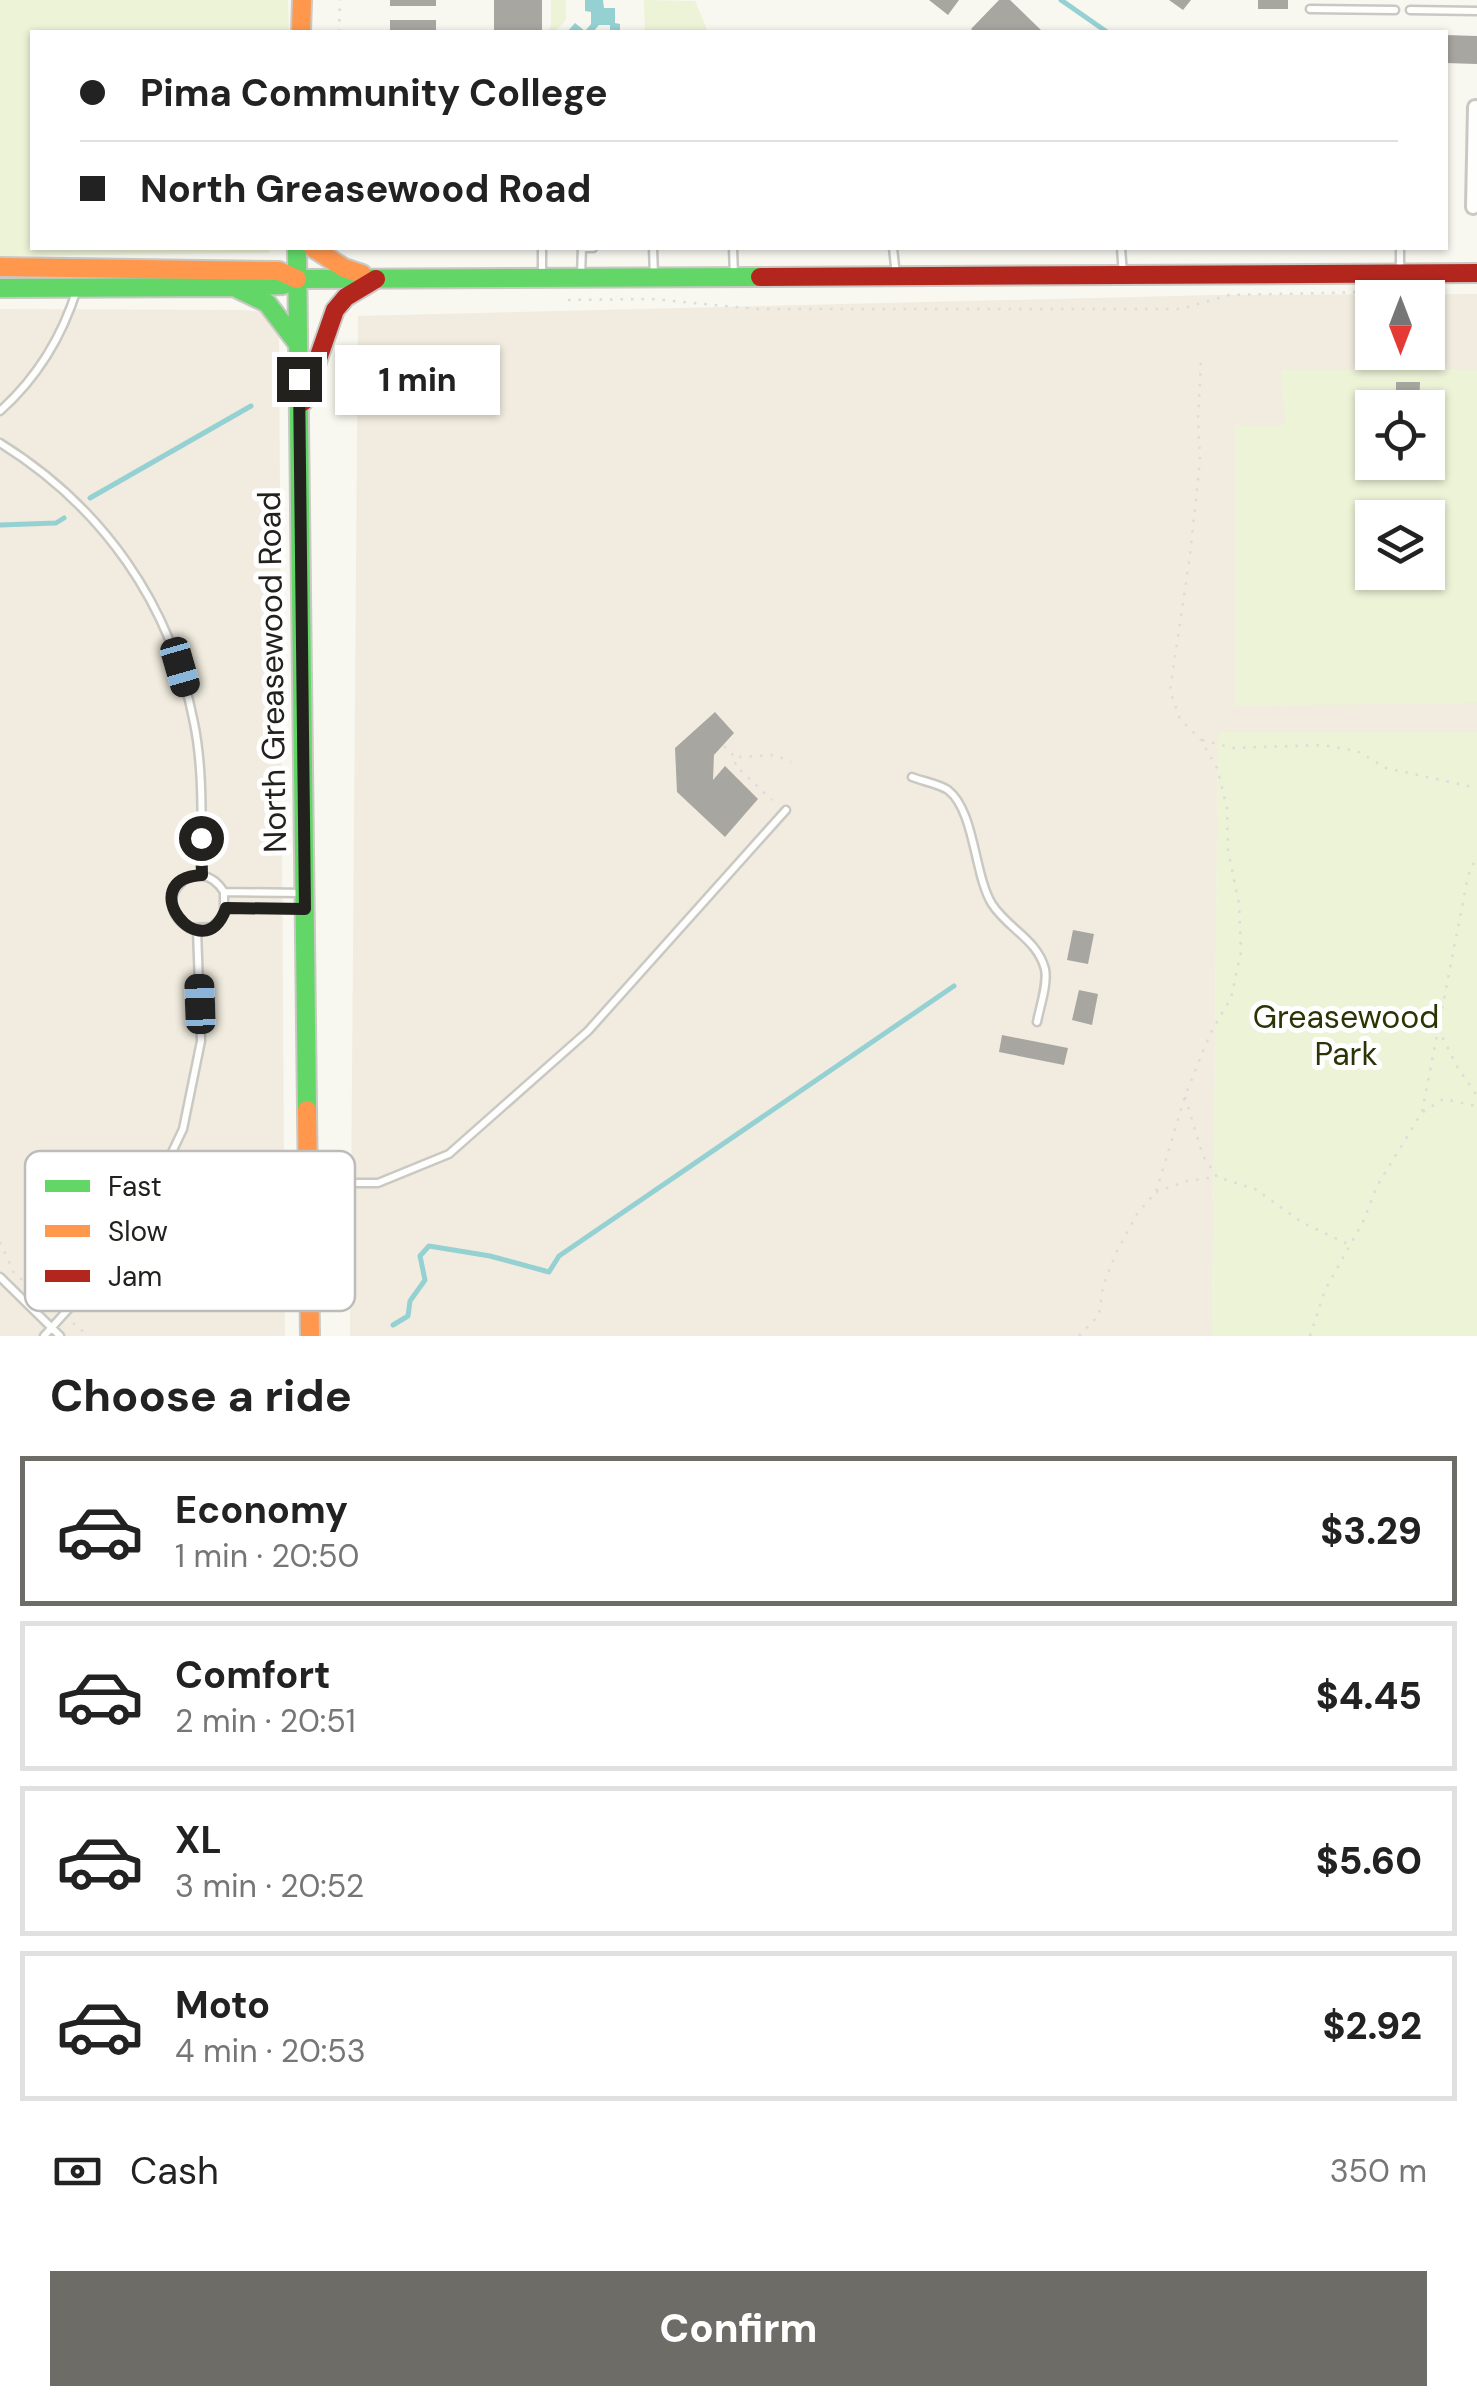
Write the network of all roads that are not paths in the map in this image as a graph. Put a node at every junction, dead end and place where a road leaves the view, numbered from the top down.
1 (302, 0) edge
2 (1310, 9) dead end
3 (1395, 10) dead end
4 (1410, 10) dead end
5 (1477, 11) edge
6 (301, 30) edge
7 (1475, 107) edge
8 (1473, 207) dead end
9 (298, 250) edge
10 (316, 250) edge
11 (542, 250) edge
12 (582, 250) edge
13 (653, 250) edge
14 (733, 250) edge
15 (893, 250) edge
16 (1121, 250) edge
17 (1400, 250) edge
18 (0, 267) edge
19 (1477, 273) edge
20 (1400, 274) junction
21 (896, 276) junction
22 (1123, 276) junction
23 (734, 277) junction
24 (542, 278) junction
25 (581, 278) junction
26 (654, 278) junction
27 (298, 279) junction
28 (376, 279) junction
29 (0, 288) edge
30 (78, 288) junction
31 (235, 288) junction
32 (298, 344) junction
33 (0, 412) edge
34 (299, 414) junction
35 (0, 443) edge
36 (912, 778) dead end
37 (786, 810) dead end
38 (202, 875) junction
39 (224, 892) junction
40 (305, 901) junction
41 (226, 908) junction
42 (197, 930) junction
43 (1038, 1022) dead end
44 (173, 1151) edge
45 (308, 1151) edge
46 (355, 1183) edge
47 (0, 1276) edge
48 (25, 1301) edge
49 (34, 1311) edge
50 (69, 1311) edge
51 (310, 1311) edge
52 (56, 1333) edge
53 (44, 1336) edge
54 (310, 1336) edge

1 - 6 main road
2 - 3 lane
4 - 5 lane
7 - 8 street
9 - 27 main road, North Greasewood Road
10 - 28 main road
11 - 24 lane
12 - 25 lane
13 - 26 lane
14 - 23 lane
15 - 21 lane
16 - 22 lane
17 - 20 lane
18 - 27 main road
19 - 20 main road
20 - 22 main road
21 - 22 main road
21 - 23 main road
23 - 26 main road
24 - 25 main road
24 - 28 main road
25 - 26 main road
27 - 28 main road
27 - 31 main road
27 - 32 main road, North Greasewood Road
28 - 34 main road
29 - 30 main road
30 - 31 main road
30 - 33 lane
31 - 32 main road
32 - 34 main road, North Greasewood Road
34 - 40 main road, North Greasewood Road
35 - 38 lane
36 - 43 lane
37 - 46 lane
38 - 39 lane
38 - 42 lane
39 - 40 lane
39 - 41 lane
40 - 41 lane
40 - 45 main road, North Greasewood Road
41 - 42 lane
42 - 44 lane
47 - 48 lane
49 - 52 lane
50 - 52 lane
51 - 54 main road, North Greasewood Road
52 - 53 lane

